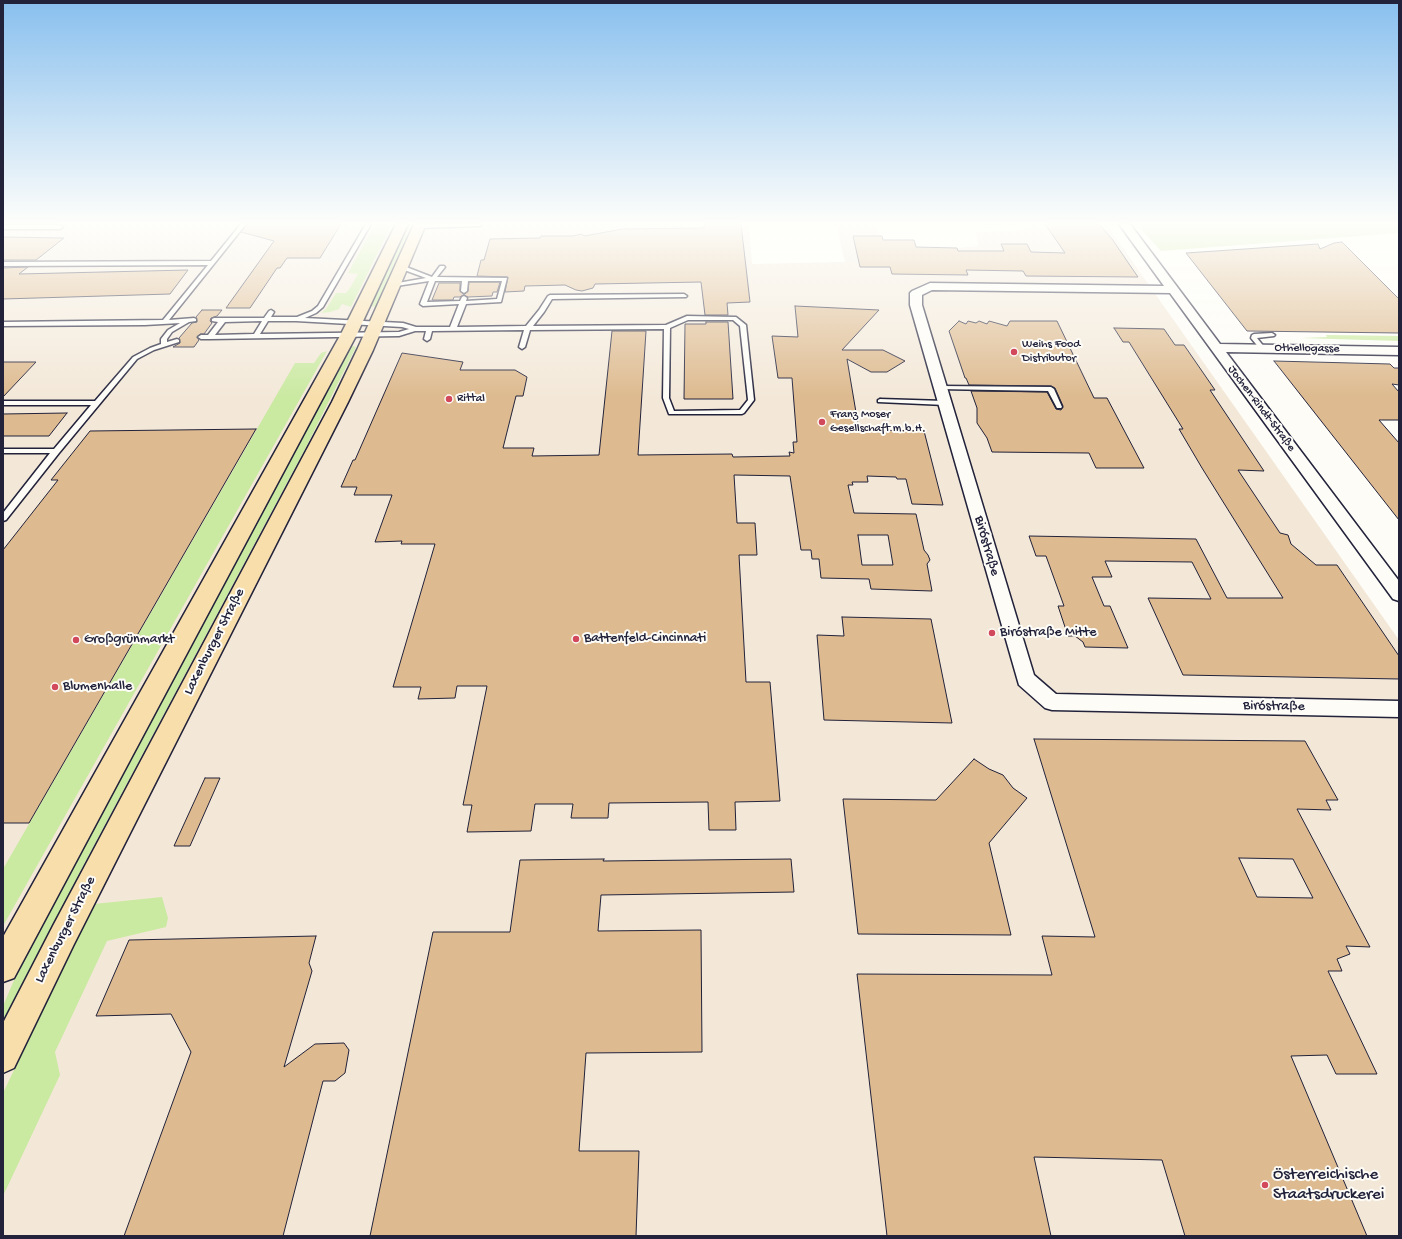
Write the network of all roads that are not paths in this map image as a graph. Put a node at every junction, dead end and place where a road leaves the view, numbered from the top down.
1 (198, 282) edge
2 (335, 282) edge
3 (381, 282) edge
4 (394, 282) edge
5 (416, 282) edge
6 (432, 282) edge
7 (465, 282) edge
8 (504, 282) edge
9 (1166, 282) edge
10 (392, 286) junction
11 (1172, 290) junction
12 (684, 296) dead end
13 (464, 297) junction
14 (271, 312) dead end
15 (267, 319) junction
16 (296, 319) junction
17 (214, 320) dead end
18 (222, 320) junction
19 (165, 321) junction
20 (145, 323) junction
21 (3, 324) edge
22 (667, 327) junction
23 (453, 328) junction
24 (528, 328) junction
25 (363, 329) junction
26 (416, 329) junction
27 (429, 329) junction
28 (170, 331) junction
29 (1272, 335) dead end
30 (256, 336) junction
31 (201, 337) dead end
32 (210, 337) junction
33 (427, 339) dead end
34 (177, 341) dead end
35 (164, 345) junction
36 (522, 347) dead end
37 (1216, 348) junction
38 (1262, 348) junction
39 (1399, 351) edge
40 (941, 388) junction
41 (880, 401) dead end
42 (3, 403) edge
43 (96, 403) junction
44 (945, 403) junction
45 (1059, 407) dead end
46 (3, 451) edge
47 (56, 451) junction
48 (7, 508) edge
49 (3, 518) edge
50 (1398, 593) edge
51 (1399, 709) edge
52 (3, 967) edge
53 (3, 1057) edge

1 - 19 lane
2 - 16 lane
3 - 25 main road, Laxenburger Straße
4 - 10 main road, Laxenburger Straße
5 - 10 lane
6 - 13 lane
7 - 13 lane
8 - 13 lane
9 - 11 street, Jochen-Rindt-Straße
10 - 25 main road, Laxenburger Straße
11 - 37 street, Jochen-Rindt-Straße
11 - 40 street, Biróstraße
12 - 24 lane
13 - 23 lane
14 - 15 lane
15 - 16 lane
15 - 18 lane
15 - 30 lane
16 - 25 lane
17 - 18 lane
18 - 32 lane
19 - 20 lane
19 - 28 lane
20 - 21 lane
20 - 28 lane
22 - 22 lane
22 - 24 lane
23 - 24 lane
23 - 27 lane
24 - 36 lane
25 - 26 lane
25 - 26 lane
25 - 30 lane
25 - 52 main road, Laxenburger Straße
25 - 53 main road, Laxenburger Straße
26 - 27 lane
27 - 33 lane
28 - 35 lane
29 - 38 lane
30 - 32 lane
31 - 32 lane
34 - 35 lane
35 - 43 lane
37 - 38 street, Othellogasse
37 - 50 street, Jochen-Rindt-Straße
38 - 39 street, Othellogasse
40 - 44 street, Biróstraße
40 - 45 lane
41 - 44 lane
42 - 43 lane
43 - 47 lane
44 - 51 street, Biróstraße
46 - 47 lane
47 - 48 lane
48 - 49 lane

